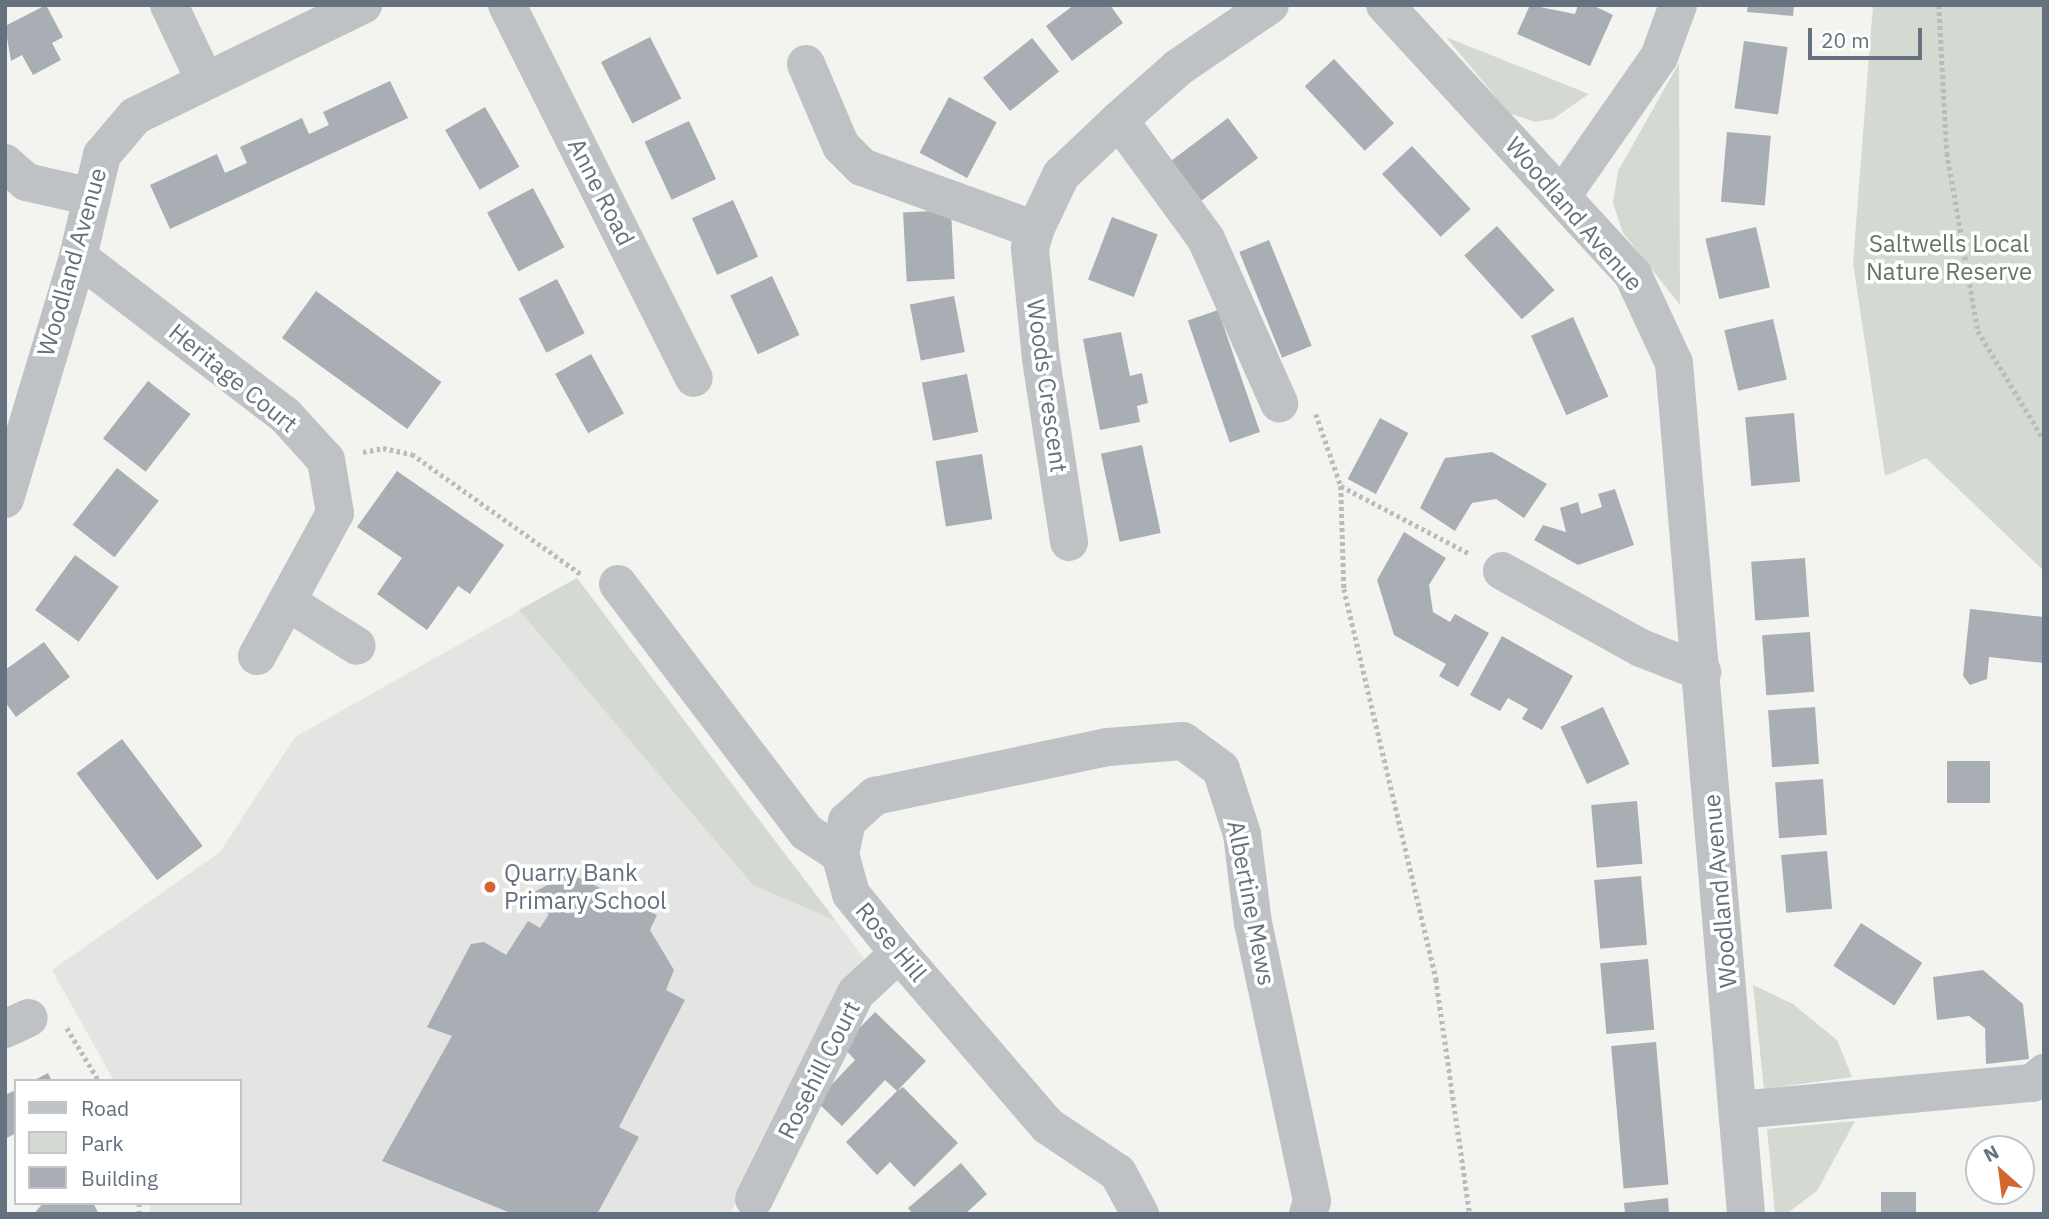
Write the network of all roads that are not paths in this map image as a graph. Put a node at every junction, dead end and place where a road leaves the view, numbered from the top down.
1 (169, 5) edge
2 (363, 5) edge
3 (507, 5) edge
4 (1270, 5) edge
5 (1385, 5) edge
6 (1678, 5) edge
7 (806, 64) dead end
8 (204, 79) junction
9 (1119, 120) junction
10 (5, 163) edge
11 (1562, 196) junction
12 (92, 197) junction
13 (1035, 230) junction
14 (78, 257) junction
15 (694, 378) dead end
16 (1279, 403) road end
17 (5, 499) edge
18 (1069, 542) dead end
19 (1502, 570) road end
20 (618, 584) road end
21 (289, 603) junction
22 (357, 646) dead end
23 (257, 656) dead end
24 (1702, 672) junction
25 (840, 854) junction
26 (900, 953) junction
27 (2044, 1073) edge
28 (1739, 1110) junction
29 (754, 1199) dead end
30 (1140, 1214) edge
31 (1308, 1214) edge
32 (1746, 1214) edge

1 - 8 street
2 - 8 street, Woodland Avenue
3 - 15 street, Anne Road
4 - 9 street, Woods Crescent
5 - 11 street, Woodland Avenue
6 - 11 street
7 - 13 street
8 - 12 street, Woodland Avenue
9 - 13 street, Woods Crescent
9 - 16 street
10 - 12 street
11 - 24 street, Woodland Avenue
12 - 14 street, Woodland Avenue
13 - 18 street, Woods Crescent
14 - 17 street, Woodland Avenue
14 - 21 street, Heritage Court
19 - 24 street
20 - 25 street
21 - 22 street
21 - 23 street
24 - 28 street, Woodland Avenue
25 - 26 street, Rose Hill
25 - 31 street, Albertine Mews
26 - 29 street, Rosehill Court
26 - 30 street, Rose Hill
27 - 28 street
28 - 32 street, Woodland Avenue

